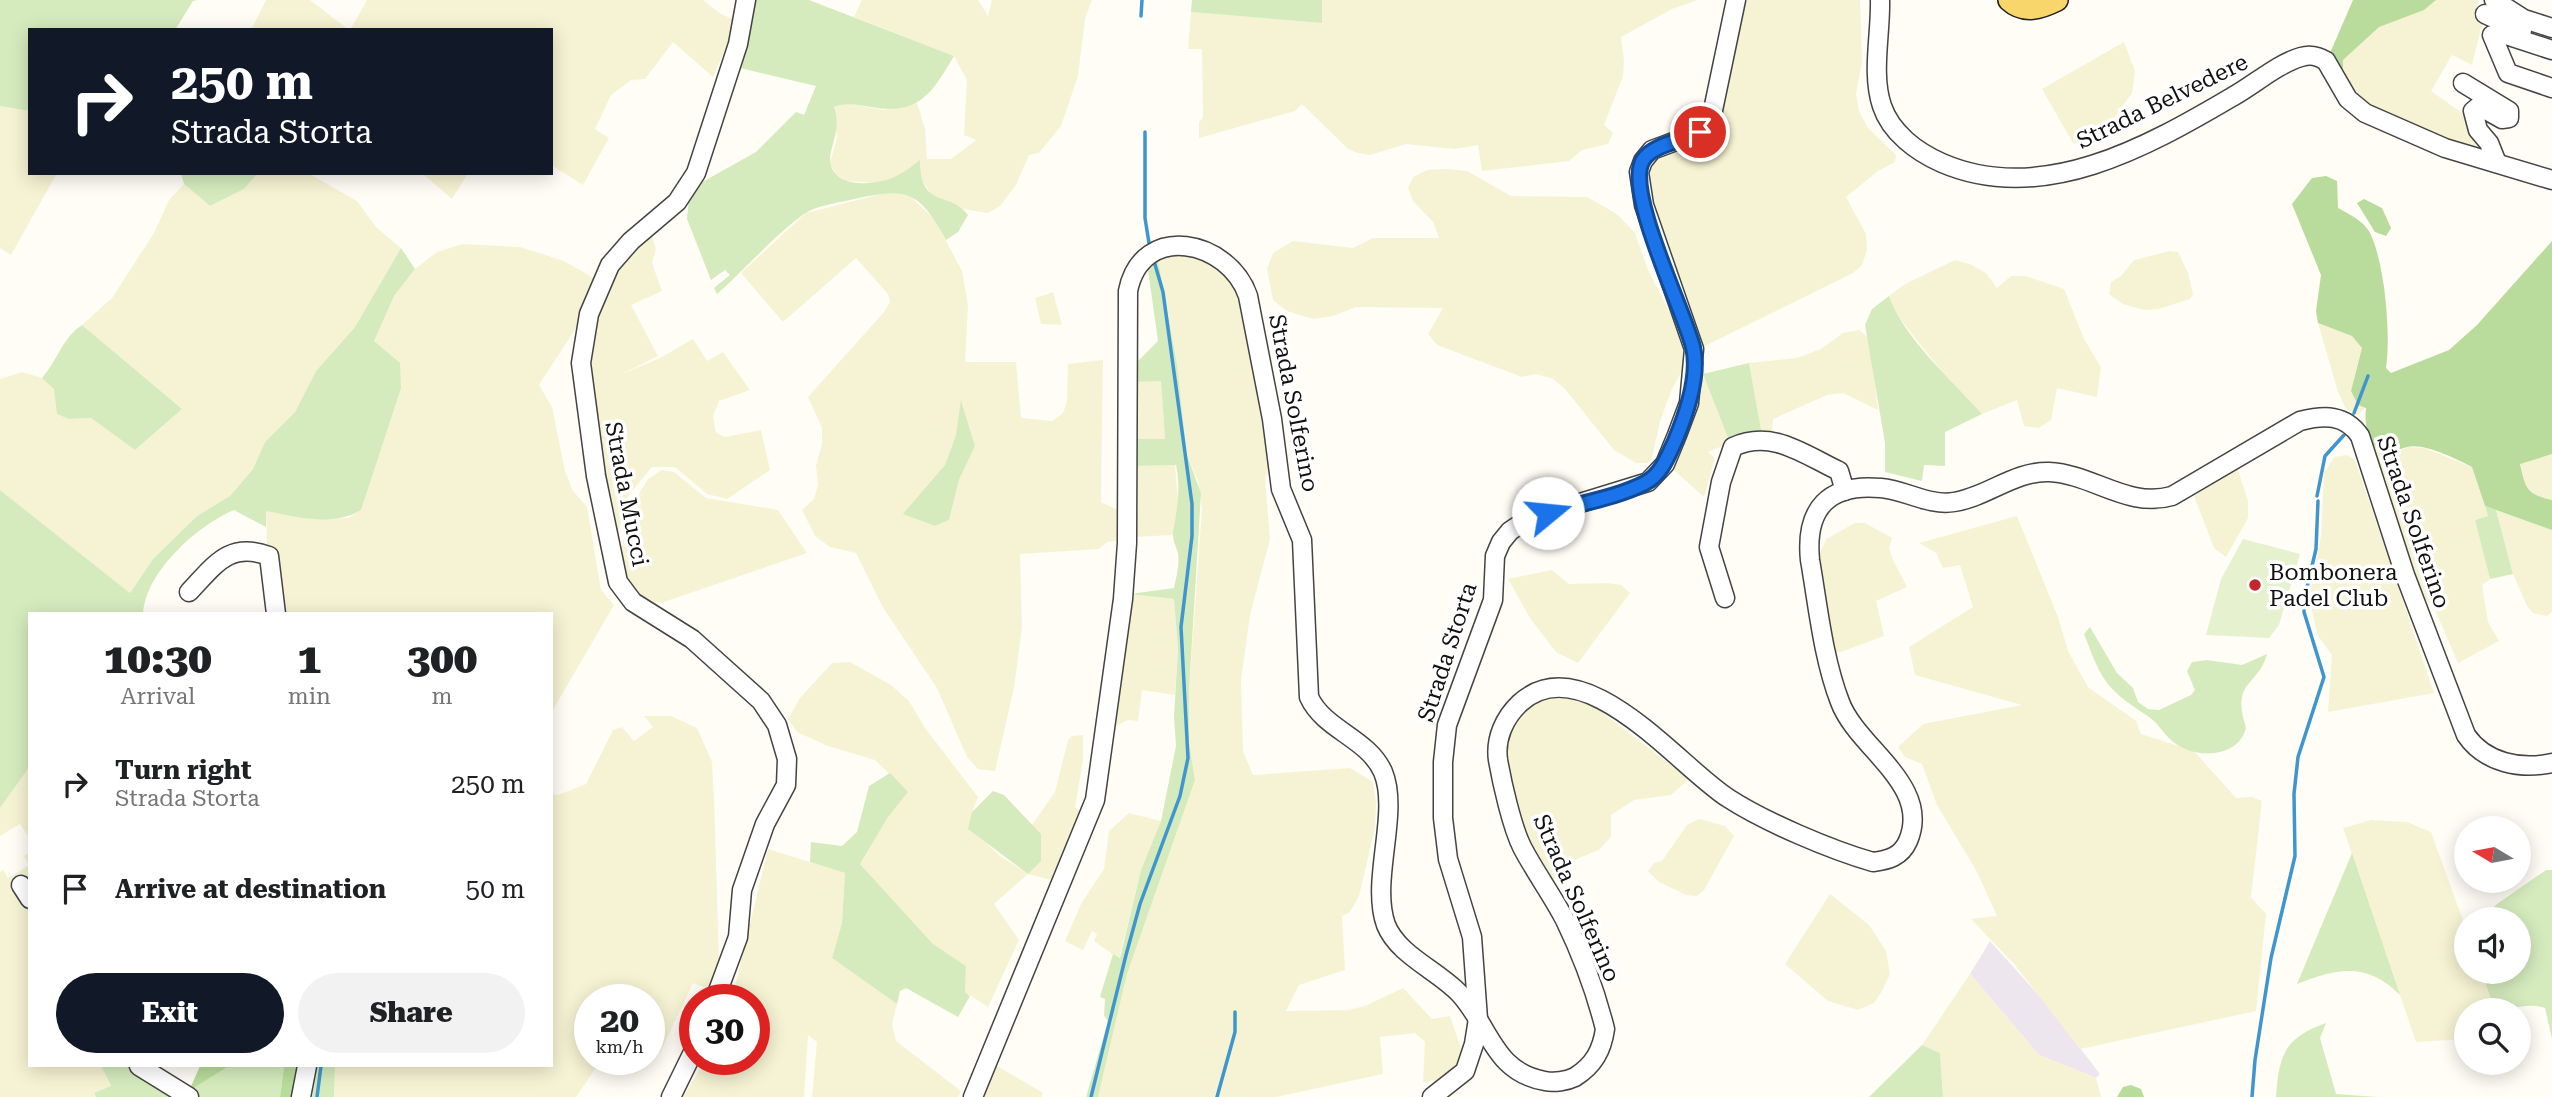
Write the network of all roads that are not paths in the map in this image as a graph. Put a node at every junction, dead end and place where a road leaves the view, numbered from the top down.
1 (746, 0) edge
2 (1737, 0) edge
3 (1880, 0) edge
4 (2009, 0) edge
5 (2057, 0) edge
6 (2490, 7) edge
7 (2552, 28) edge
8 (2552, 39) edge
9 (2552, 50) edge
10 (2463, 83) dead end
11 (2552, 88) edge
12 (2497, 163) junction
13 (2552, 180) edge
14 (1845, 491) junction
15 (189, 592) dead end
16 (1725, 598) dead end
17 (276, 612) edge
18 (2552, 763) edge
19 (721, 984) edge
20 (1478, 1019) junction
21 (141, 1067) edge
22 (307, 1067) edge
23 (682, 1075) edge
24 (189, 1097) edge
25 (301, 1097) edge
26 (671, 1097) edge
27 (974, 1097) edge
28 (1432, 1097) edge

1 - 19 street, Strada Mucci
2 - 20 street, Strada Storta
3 - 12 street, Strada Belvedere
4 - 5 main road
6 - 7 street
6 - 8 street
9 - 11 street
10 - 12 street
12 - 13 street, Strada Belvedere
14 - 16 street
14 - 18 street, Strada Solferino
14 - 20 street, Strada Solferino
15 - 17 street
20 - 27 street, Strada Solferino
20 - 28 street
21 - 24 street
22 - 25 street
23 - 26 street

